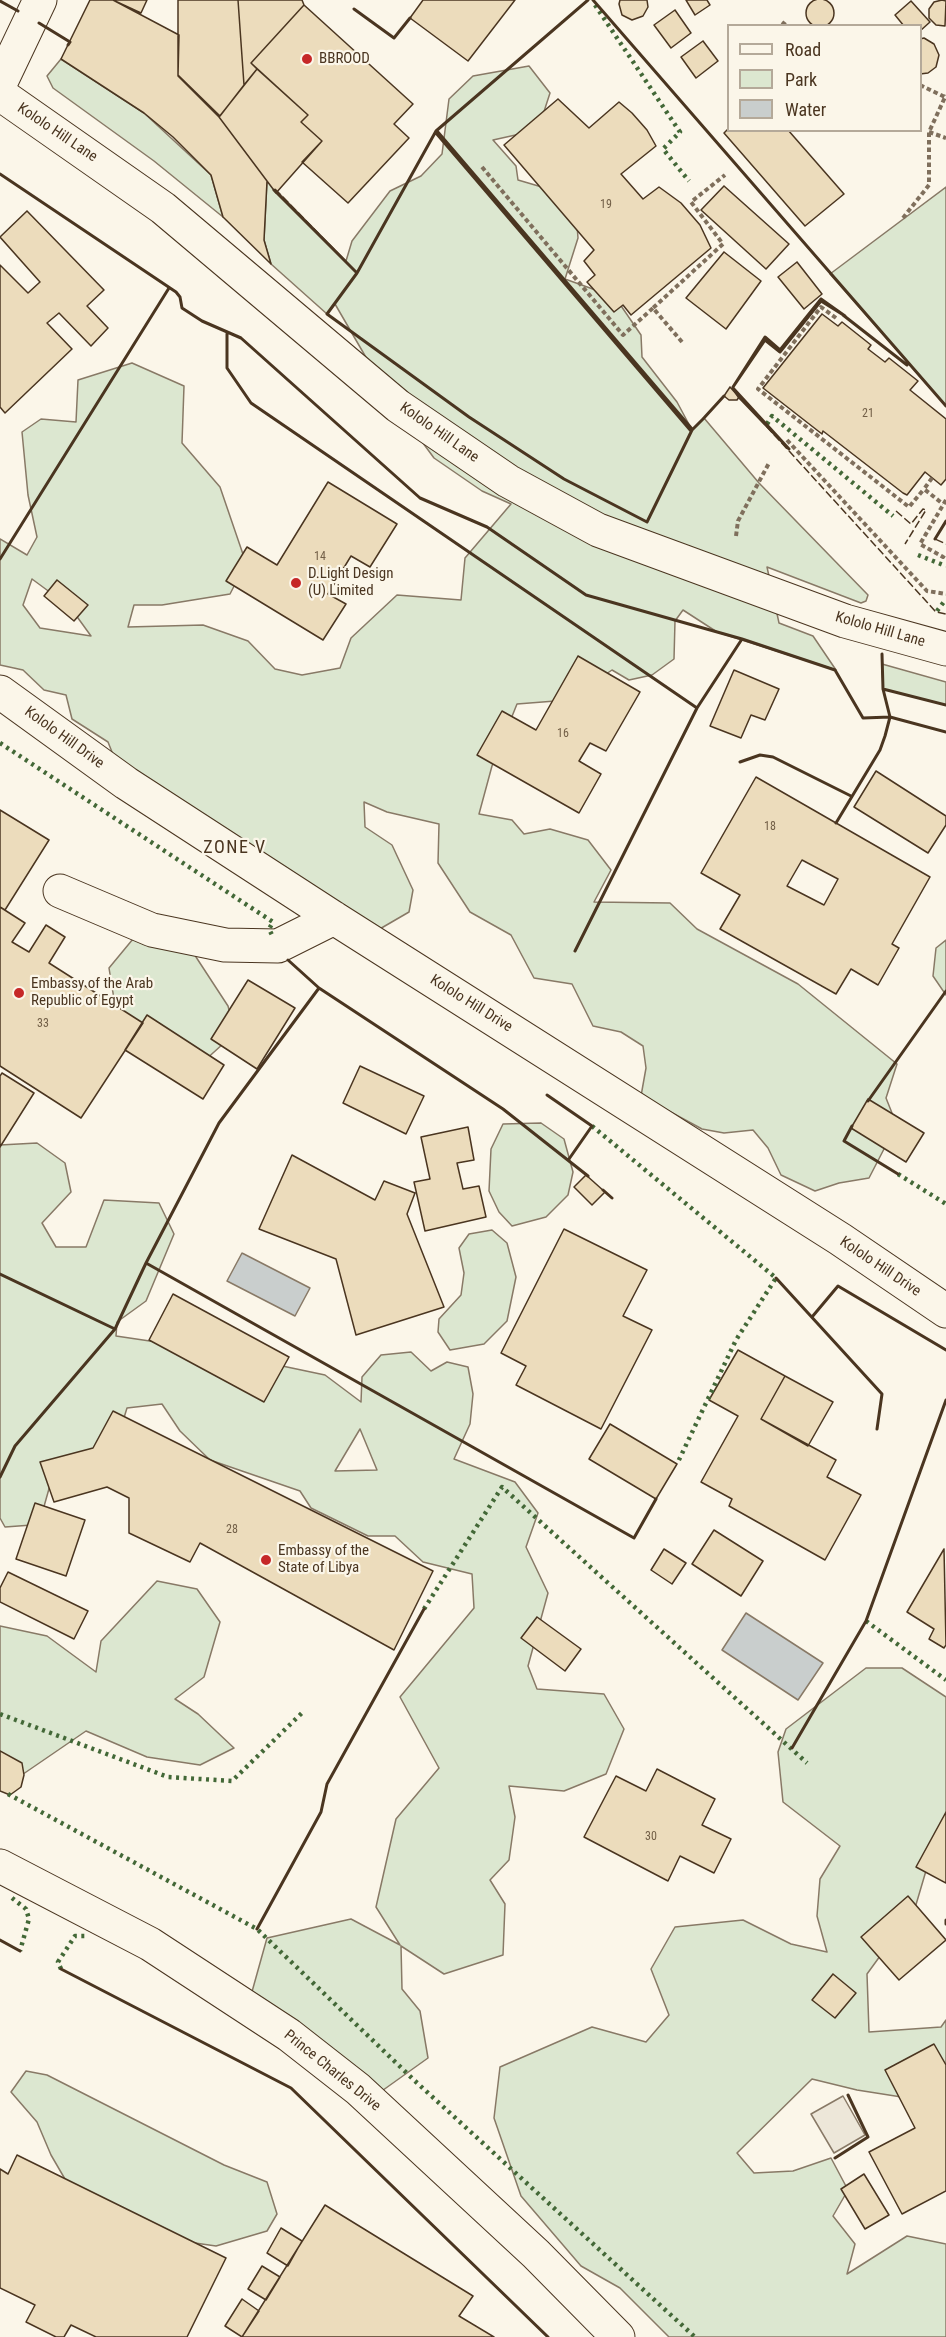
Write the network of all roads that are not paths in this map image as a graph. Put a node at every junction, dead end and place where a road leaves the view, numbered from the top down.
1 (40, 0) edge
2 (0, 84) edge
3 (0, 94) edge
4 (946, 649) edge
5 (0, 692) edge
6 (60, 891) dead end
7 (334, 918) junction
8 (946, 1311) edge
9 (0, 1866) edge
10 (618, 2337) edge

1 - 2 street
3 - 4 street, Kololo Hill Lane
5 - 7 street, Kololo Hill Drive
6 - 7 street
7 - 8 street, Kololo Hill Drive
9 - 10 street, Prince Charles Drive

